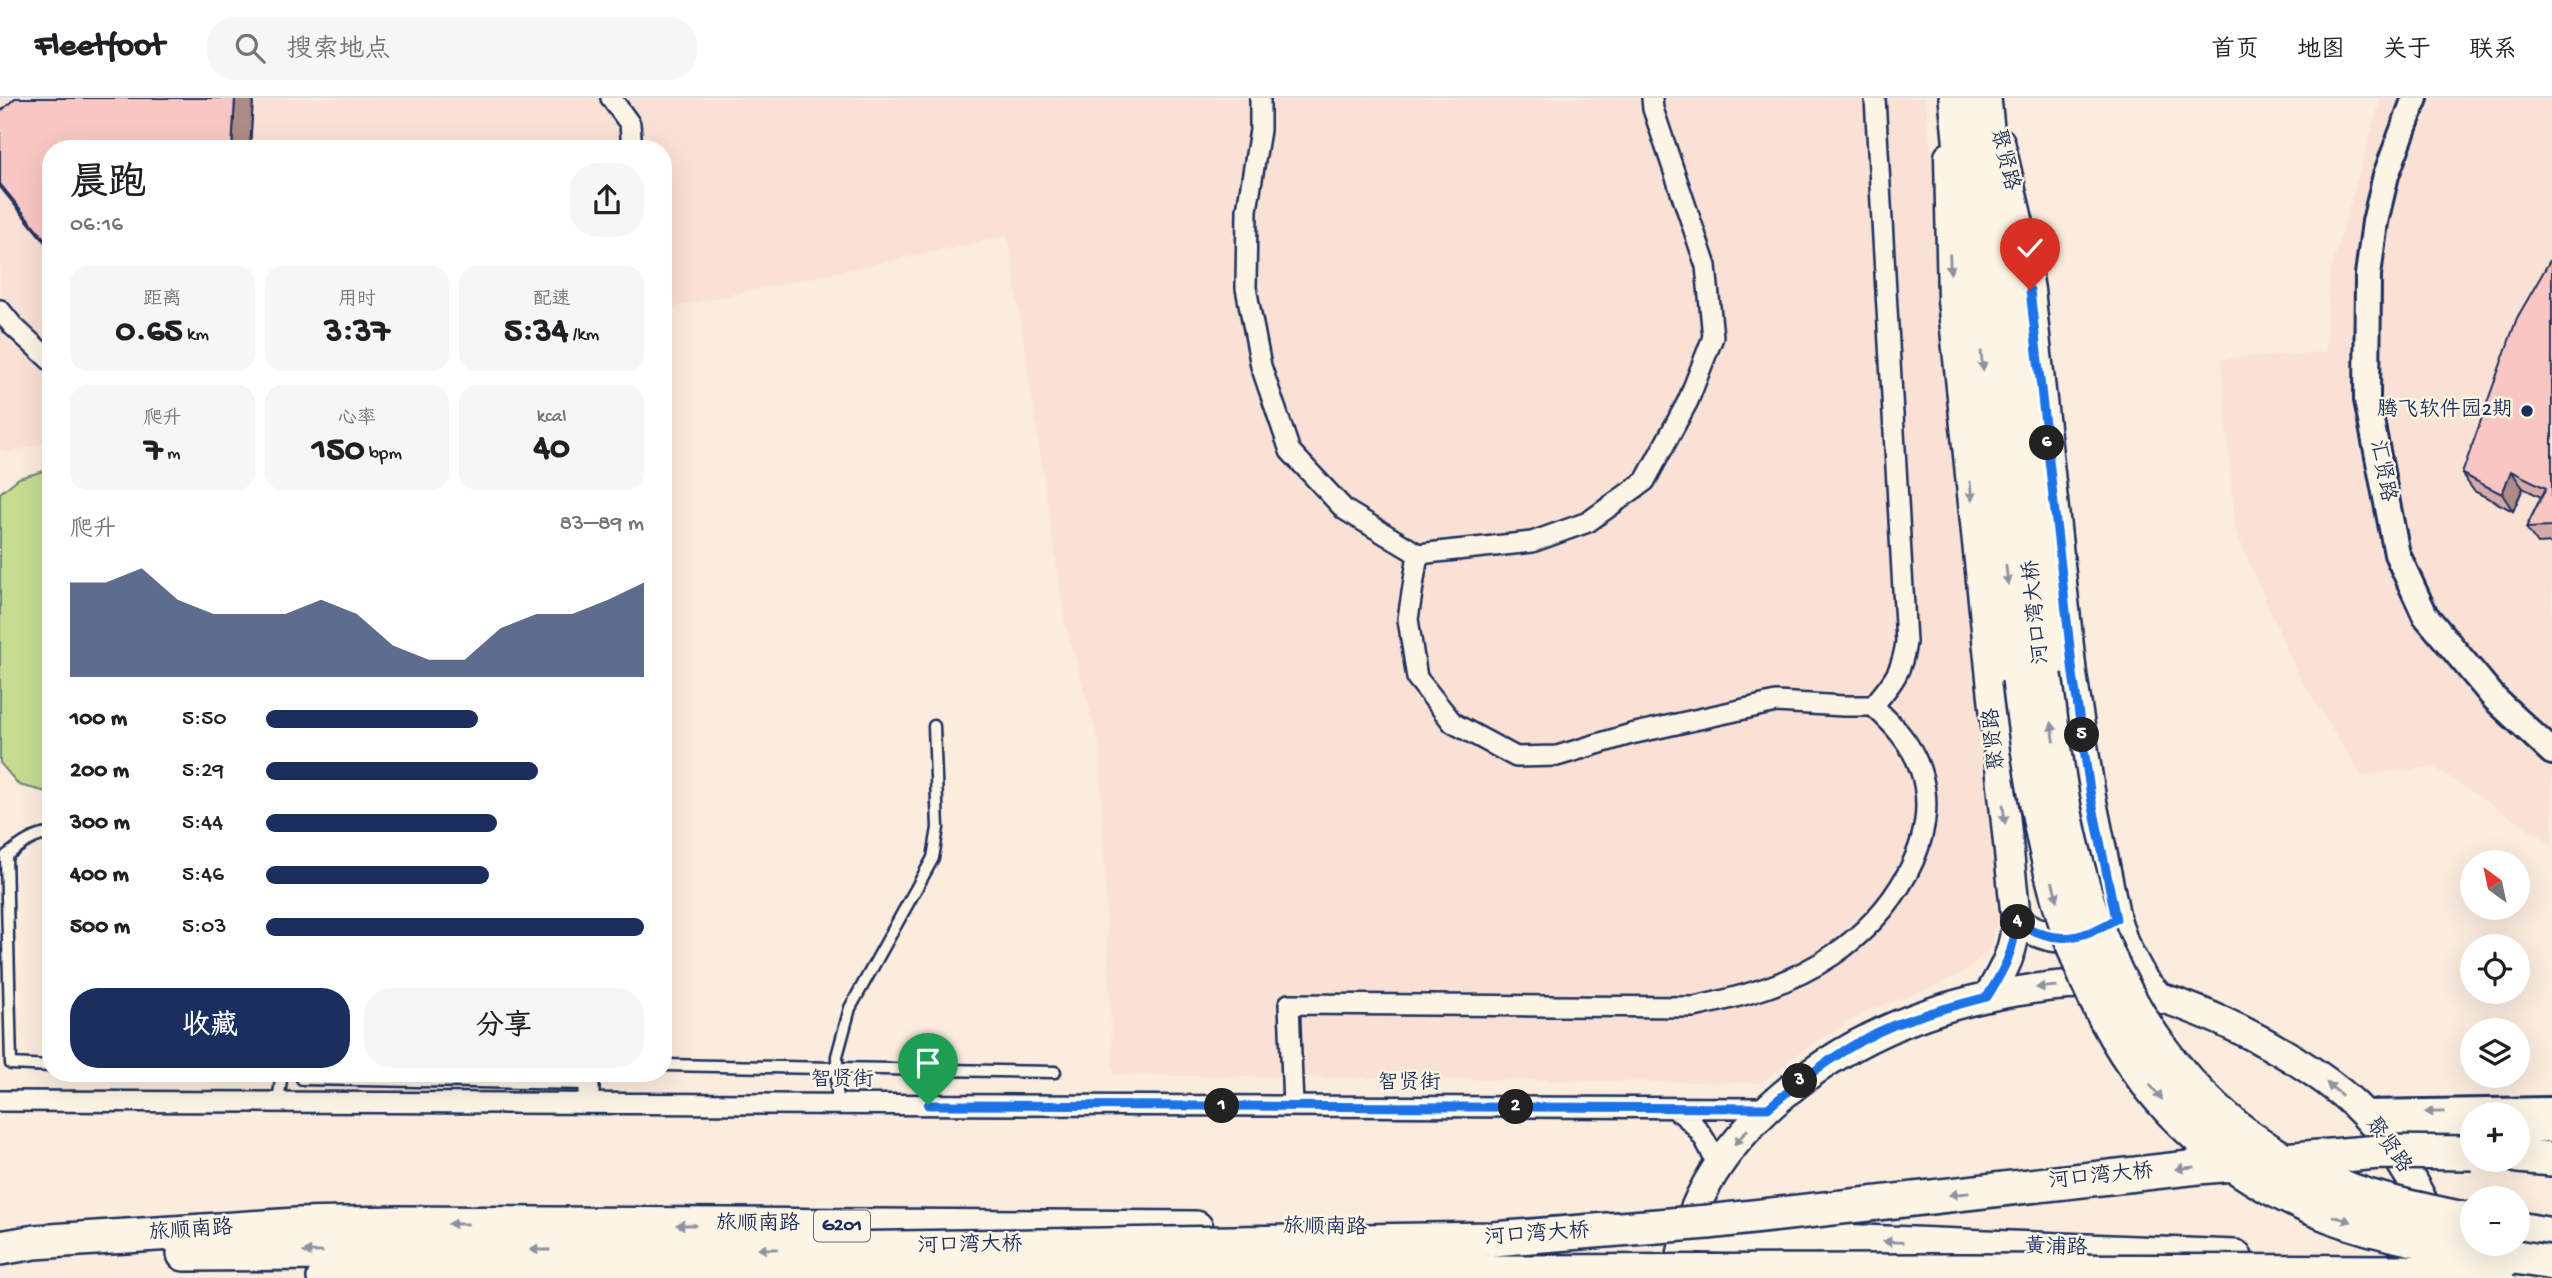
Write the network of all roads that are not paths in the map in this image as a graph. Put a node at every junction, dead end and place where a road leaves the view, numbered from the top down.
1 (611, 98) edge
2 (1260, 98) edge
3 (1652, 98) edge
4 (1875, 98) edge
5 (1954, 98) edge
6 (1986, 98) edge
7 (2415, 98) edge
8 (631, 140) edge
9 (0, 310) edge
10 (42, 353) edge
11 (2001, 409) junction
12 (1419, 554) junction
13 (2032, 677) junction
14 (1872, 706) junction
15 (934, 726) dead end
16 (2552, 752) edge
17 (42, 834) edge
18 (2116, 919) junction
19 (2016, 920) junction
20 (1987, 997) junction
21 (2161, 999) junction
22 (672, 1065) edge
23 (42, 1066) edge
24 (838, 1068) junction
25 (1055, 1072) dead end
26 (281, 1082) edge
27 (410, 1082) edge
28 (589, 1087) edge
29 (0, 1101) edge
30 (278, 1102) junction
31 (837, 1104) junction
32 (1293, 1106) junction
33 (1673, 1108) junction
34 (1768, 1108) junction
35 (2552, 1110) edge
36 (2371, 1122) junction
37 (2460, 1129) edge
38 (2552, 1129) edge
39 (2530, 1130) edge
40 (2460, 1153) edge
41 (2530, 1157) edge
42 (2552, 1159) edge
43 (1717, 1166) junction
44 (2460, 1218) edge
45 (2530, 1231) edge
46 (1685, 1235) junction
47 (2552, 1235) edge
48 (0, 1248) edge
49 (0, 1256) edge
50 (2552, 1263) edge
51 (835, 1268) edge
52 (2552, 1270) edge
53 (2452, 1272) edge
54 (324, 1278) edge
55 (1679, 1278) edge
56 (2497, 1278) edge

1 - 8 street
2 - 12 street
3 - 12 street
4 - 14 street
5 -> 11 highway
5 -> 19 main road, 聚贤路
6 - 11 highway
6 - 18 main road, 聚贤路
7 - 16 street, 汇贤路
9 - 10 street
11 - 13 highway, 河口湾大桥
12 - 14 street
44 -> 13 highway, 河口湾大桥, bridge
13 -> 50 highway, 河口湾大桥, bridge
14 - 32 street
15 - 24 lane
17 - 23 lane
18 - 19 main road
18 - 21 main road, 聚贤路
19 - 20 main road, 聚贤路
21 -> 20 main road, 聚贤路
20 - 34 main road, 聚贤路
36 -> 21 main road, 聚贤路
22 - 24 lane
24 - 25 lane
24 - 31 lane
26 - 30 lane
27 - 28 lane
28 - 30 street, 智贤街
28 - 31 street, 智贤街
29 - 30 street, 智贤街
31 - 32 street, 智贤街
32 - 33 street, 智贤街
33 - 34 street, 智贤街
33 - 43 street
34 -> 43 main road, 聚贤路
35 -> 36 street
36 - 37 street
36 - 53 main road, 聚贤路
38 - 39 street
40 -> 51 highway, 河口湾大桥, bridge
41 - 42 highway
43 - 46 main road, 聚贤路
45 - 47 highway
46 -> 48 highway, 旅顺南路 / G201
53 -> 46 highway, 黄浦路 / G201
46 - 55 main road, 聚贤路
51 -> 49 highway
51 - 54 highway
51 - 56 highway, 河口湾大桥, bridge
52 - 53 highway, 黄浦路 / G201

